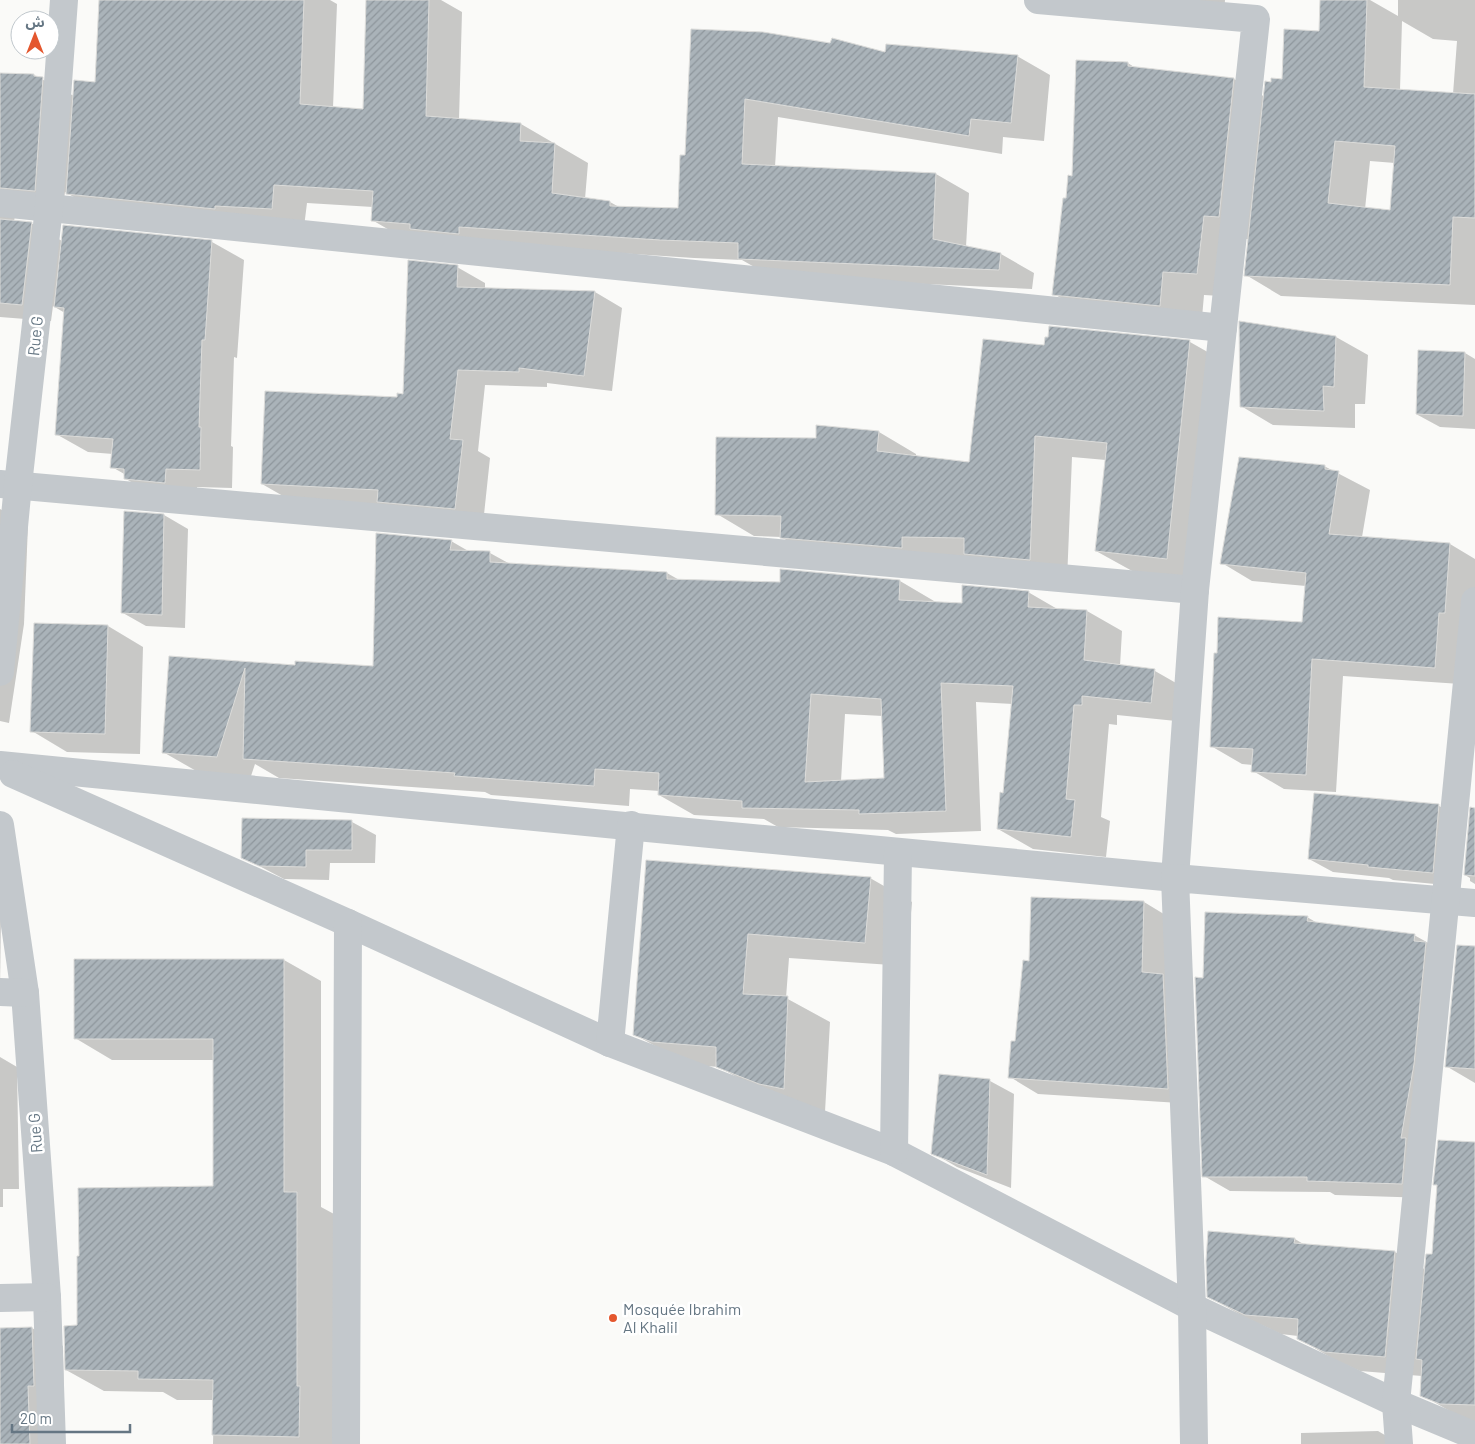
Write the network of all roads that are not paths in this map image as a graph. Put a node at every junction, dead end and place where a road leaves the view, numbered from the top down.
1 (64, 0) edge
2 (1038, 0) edge
3 (1257, 10) edge
4 (0, 203) edge
5 (49, 207) junction
6 (1223, 328) junction
7 (9, 484) edge
8 (1195, 590) junction
9 (1475, 601) edge
10 (0, 672) edge
11 (0, 767) edge
12 (0, 825) edge
13 (631, 826) junction
14 (898, 853) junction
15 (1175, 878) junction
16 (1445, 901) junction
17 (1475, 903) edge
18 (348, 923) junction
19 (12, 992) edge
20 (610, 1044) junction
21 (894, 1152) junction
22 (47, 1297) junction
23 (0, 1298) edge
24 (1192, 1307) junction
25 (1396, 1403) junction
26 (1475, 1436) edge
27 (52, 1444) edge
28 (346, 1444) edge
29 (1194, 1444) edge
30 (1399, 1444) edge

1 - 5 street, Rue G
2 - 3 street
3 - 6 street
4 - 5 street
5 - 6 street
5 - 7 street, Rue G
6 - 8 street
7 - 8 street
7 - 10 street, Rue G
8 - 15 street
9 - 16 street
11 - 13 street
11 - 18 street
12 - 19 street, Rue G
13 - 14 street
13 - 20 street
14 - 15 street
14 - 21 street
15 - 16 street
15 - 24 street
16 - 17 street
16 - 25 street
18 - 20 street
18 - 28 street
19 - 22 street, Rue G
20 - 21 street
21 - 24 street
22 - 23 street
22 - 27 street, Rue G
24 - 25 street
24 - 29 street
25 - 26 street
25 - 30 street

